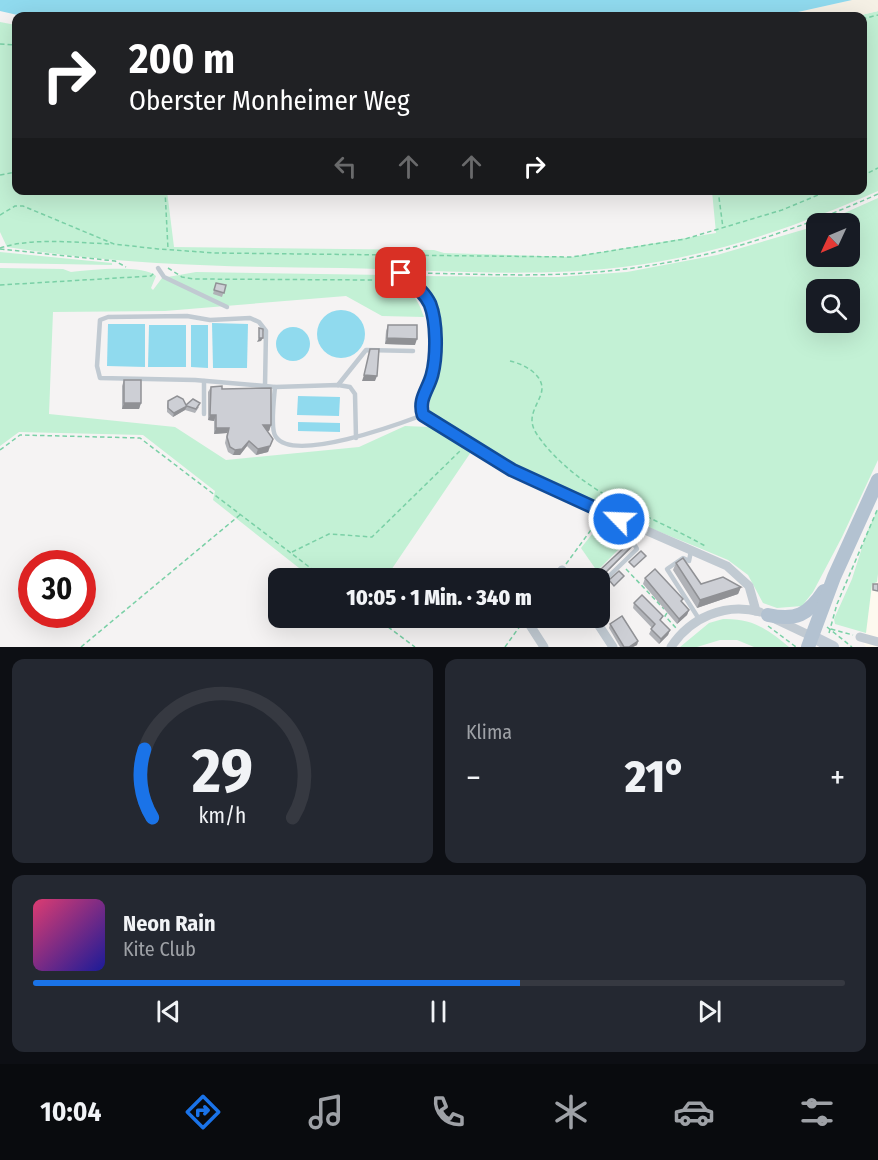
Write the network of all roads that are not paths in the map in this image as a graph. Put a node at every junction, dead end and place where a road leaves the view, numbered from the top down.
1 (158, 268) road end
2 (398, 273) road end
3 (227, 307) dead end
4 (413, 351) dead end
5 (204, 381) junction
6 (338, 385) junction
7 (265, 386) junction
8 (274, 387) junction
9 (204, 414) dead end
10 (423, 415) junction
11 (356, 438) junction
12 (878, 480) edge
13 (633, 526) junction
14 (691, 551) junction
15 (610, 575) edge
16 (834, 577) junction
17 (764, 617) junction
18 (699, 619) junction
19 (532, 628) edge
20 (601, 628) edge
21 (860, 637) road end
22 (809, 641) edge
23 (878, 642) edge
24 (544, 647) edge
25 (613, 647) edge
26 (671, 647) edge
27 (833, 647) edge

1 - 3 lane
2 - 10 street
4 - 6 lane
5 - 7 lane
5 - 7 lane
5 - 9 lane
6 - 8 lane
6 - 11 lane
7 - 8 lane
8 - 11 lane
10 - 11 lane
10 - 13 street
12 - 16 main road
13 - 14 street
13 - 15 lane
14 - 17 street
14 - 18 lane
16 - 17 main road
16 - 22 main road
17 - 18 street
17 - 22 street
18 - 26 street
19 - 24 street
20 - 25 street
21 - 23 street
22 - 27 main road

